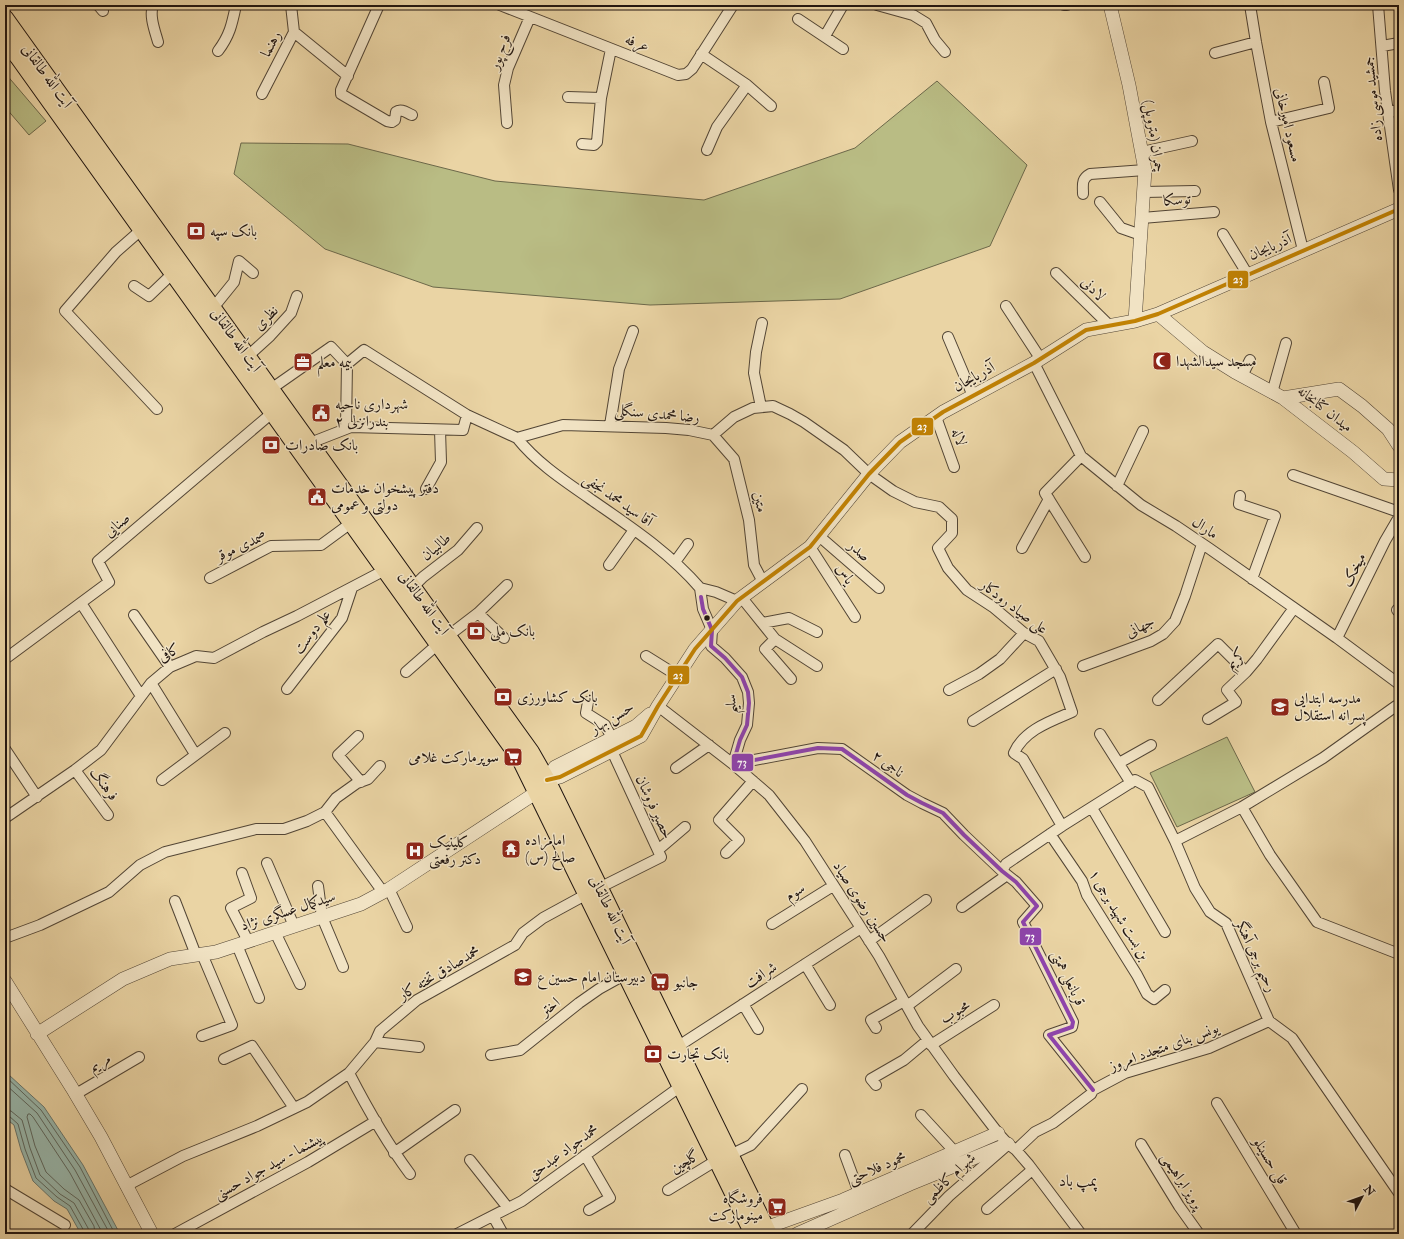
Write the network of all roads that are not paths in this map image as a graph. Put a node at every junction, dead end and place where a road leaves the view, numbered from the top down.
1 (153, 5) edge
2 (236, 5) edge
3 (290, 5) edge
4 (379, 5) edge
5 (500, 5) edge
6 (733, 5) edge
7 (843, 5) edge
8 (878, 5) edge
9 (1110, 5) edge
10 (1250, 5) edge
11 (1378, 5) edge
12 (530, 17) junction
13 (5, 18) edge
14 (798, 19) dead end
15 (294, 32) junction
16 (825, 36) junction
17 (158, 42) dead end
18 (1256, 42) junction
19 (5, 43) edge
20 (1399, 43) edge
21 (1382, 46) junction
22 (611, 49) junction
23 (843, 49) dead end
24 (218, 51) dead end
25 (945, 52) dead end
26 (1215, 53) dead end
27 (701, 54) junction
28 (348, 76) junction
29 (1324, 82) dead end
30 (746, 85) junction
31 (262, 94) dead end
32 (568, 97) dead end
33 (601, 98) junction
34 (771, 106) dead end
35 (1399, 110) edge
36 (1388, 112) junction
37 (412, 115) dead end
38 (1271, 122) junction
39 (507, 123) dead end
40 (1192, 141) dead end
41 (582, 144) dead end
42 (707, 150) dead end
43 (1142, 152) junction
44 (1145, 170) junction
45 (1399, 190) edge
46 (1195, 191) dead end
47 (1144, 192) junction
48 (1083, 194) dead end
49 (1100, 202) dead end
50 (1399, 209) edge
51 (1214, 212) dead end
52 (1142, 218) junction
53 (141, 230) junction
54 (1223, 234) dead end
55 (1141, 235) junction
56 (1304, 250) junction
57 (253, 273) dead end
58 (1056, 273) dead end
59 (172, 274) junction
60 (1248, 274) junction
61 (134, 286) dead end
62 (297, 296) dead end
63 (1006, 306) dead end
64 (214, 308) junction
65 (1158, 314) junction
66 (1135, 321) junction
67 (762, 323) dead end
68 (1110, 326) junction
69 (633, 331) dead end
70 (948, 337) dead end
71 (1286, 343) dead end
72 (248, 356) junction
73 (1037, 360) junction
74 (1250, 360) dead end
75 (347, 364) junction
76 (1242, 376) junction
77 (271, 389) junction
78 (973, 396) junction
79 (1278, 396) junction
80 (761, 407) junction
81 (157, 409) dead end
82 (277, 409) junction
83 (466, 415) junction
84 (936, 417) junction
85 (610, 426) junction
86 (346, 428) junction
87 (440, 430) junction
88 (1143, 431) dead end
89 (712, 435) junction
90 (517, 438) junction
91 (310, 443) junction
92 (1399, 446) edge
93 (1081, 456) junction
94 (954, 467) dead end
95 (868, 474) junction
96 (1293, 475) dead end
97 (1399, 480) edge
98 (1118, 486) junction
99 (426, 489) dead end
100 (1240, 496) dead end
101 (1049, 499) junction
102 (1399, 512) edge
103 (1399, 517) edge
104 (351, 522) junction
105 (477, 528) dead end
106 (634, 530) junction
107 (819, 536) junction
108 (688, 544) dead end
109 (1202, 544) junction
110 (810, 547) junction
111 (1022, 548) dead end
112 (1085, 557) dead end
113 (675, 562) junction
114 (609, 565) dead end
115 (385, 570) junction
116 (210, 578) dead end
117 (1252, 579) junction
118 (763, 582) junction
119 (507, 585) dead end
120 (352, 588) junction
121 (413, 588) junction
122 (700, 588) junction
123 (879, 588) dead end
124 (740, 599) junction
125 (81, 602) junction
126 (1294, 608) junction
127 (1399, 608) edge
128 (1399, 612) edge
129 (478, 613) junction
130 (134, 615) dead end
131 (855, 617) dead end
132 (762, 623) junction
133 (712, 630) junction
134 (817, 632) dead end
135 (1024, 633) junction
136 (504, 638) dead end
137 (1337, 638) junction
138 (775, 639) junction
139 (443, 640) junction
140 (646, 656) dead end
141 (6, 657) edge
142 (817, 666) dead end
143 (1083, 666) dead end
144 (170, 667) junction
145 (1056, 669) junction
146 (406, 672) dead end
147 (1246, 672) junction
148 (678, 676) junction
149 (792, 679) dead end
150 (151, 683) junction
151 (1399, 684) edge
152 (287, 689) dead end
153 (949, 690) dead end
154 (141, 696) junction
155 (1158, 700) dead end
156 (588, 702) dead end
157 (658, 706) junction
158 (1396, 706) dead end
159 (1208, 719) dead end
160 (973, 721) dead end
161 (225, 733) dead end
162 (1100, 734) dead end
163 (358, 736) dead end
164 (612, 745) junction
165 (1151, 745) dead end
166 (709, 746) junction
167 (5, 750) edge
168 (195, 754) junction
169 (1119, 763) junction
170 (733, 764) junction
171 (380, 766) dead end
172 (676, 768) dead end
173 (75, 770) junction
174 (162, 780) dead end
175 (753, 781) junction
176 (361, 782) junction
177 (1131, 782) junction
178 (542, 786) junction
179 (37, 797) junction
180 (1242, 807) junction
181 (1092, 808) junction
182 (325, 812) junction
183 (108, 815) dead end
184 (5, 818) edge
185 (1062, 826) junction
186 (685, 827) dead end
187 (1050, 834) junction
188 (1175, 841) junction
189 (658, 850) junction
190 (726, 853) dead end
191 (267, 863) dead end
192 (242, 873) dead end
193 (1004, 873) junction
194 (318, 886) dead end
195 (833, 886) junction
196 (386, 891) junction
197 (593, 891) junction
198 (926, 900) dead end
199 (175, 901) dead end
200 (962, 907) dead end
201 (322, 917) junction
202 (772, 924) dead end
203 (294, 926) junction
204 (407, 927) dead end
205 (861, 928) junction
206 (275, 932) junction
207 (1165, 932) dead end
208 (5, 938) edge
209 (870, 941) junction
210 (242, 943) junction
211 (199, 954) junction
212 (1399, 954) edge
213 (805, 964) junction
214 (343, 967) dead end
215 (956, 969) dead end
216 (626, 974) junction
217 (5, 981) edge
218 (300, 984) dead end
219 (1165, 990) dead end
220 (259, 998) dead end
221 (744, 1004) junction
222 (906, 1004) junction
223 (830, 1005) dead end
224 (994, 1006) dead end
225 (1269, 1021) junction
226 (876, 1028) dead end
227 (758, 1029) dead end
228 (37, 1034) junction
229 (202, 1036) dead end
230 (376, 1042) junction
231 (930, 1042) junction
232 (419, 1047) dead end
233 (677, 1047) junction
234 (491, 1055) dead end
235 (138, 1057) dead end
236 (224, 1059) dead end
237 (349, 1074) junction
238 (876, 1085) dead end
239 (681, 1086) junction
240 (802, 1089) dead end
241 (1093, 1090) junction
242 (76, 1094) junction
243 (1217, 1104) dead end
244 (294, 1108) junction
245 (455, 1110) dead end
246 (921, 1115) dead end
247 (376, 1121) junction
248 (998, 1133) junction
249 (1141, 1144) dead end
250 (1012, 1147) junction
251 (955, 1152) junction
252 (394, 1153) junction
253 (584, 1155) junction
254 (845, 1155) dead end
255 (724, 1158) junction
256 (470, 1160) dead end
257 (1032, 1170) junction
258 (410, 1174) dead end
259 (907, 1179) junction
260 (126, 1186) junction
261 (5, 1189) edge
262 (668, 1190) dead end
263 (859, 1193) junction
264 (1399, 1193) edge
265 (845, 1205) junction
266 (508, 1208) junction
267 (987, 1209) dead end
268 (589, 1210) dead end
269 (493, 1216) junction
270 (65, 1225) dead end
271 (762, 1232) edge
272 (152, 1234) edge
273 (175, 1234) edge
274 (457, 1234) edge
275 (503, 1234) edge
276 (797, 1234) edge
277 (912, 1234) edge
278 (1080, 1234) edge
279 (1199, 1234) edge
280 (1296, 1234) edge

1 - 17 street
2 - 24 street
3 - 15 street, رهنما
4 - 28 street
5 - 12 street, عرفه
6 - 27 street, عرفه
7 - 16 street
8 - 25 street
9 - 43 street, چمران (متروپل)
10 - 18 street, مسعود امیرخانی
11 - 21 street, جمشید موسی زاده
12 - 22 street, عرفه
12 - 39 street, فرح پور
13 - 64 main road, آیت الله طالقانی
14 - 16 street
15 - 28 street
15 - 31 street, رهنما
16 - 23 street
18 - 26 street
18 - 38 street, مسعود امیرخانی
19 - 53 main road, آیت الله طالقانی
20 - 21 street
21 - 36 street, جمشید موسی زاده
22 - 27 street, عرفه
22 - 33 street
27 - 30 street
28 - 37 street
29 - 38 street
30 - 34 street
30 - 42 street
32 - 33 street
33 - 41 street
35 - 36 street
36 - 45 street, جمشید موسی زاده
38 - 56 street, مسعود امیرخانی
40 - 43 street
43 - 44 street, چمران (متروپل)
44 - 47 street, چمران (متروپل)
44 - 48 street
46 - 47 street
47 - 52 street, چمران (متروپل)
49 - 55 street
50 - 56 street, آذربایجان
51 - 52 street, توسکا
52 - 55 street, چمران (متروپل)
53 - 59 main road, آیت الله طالقانی
53 - 81 street
54 - 60 street
55 - 66 street, چمران (متروپل)
56 - 60 street, آذربایجان
57 - 64 street
58 - 68 street, لادنی
59 - 61 street
59 - 82 main road, آیت الله طالقانی
60 - 65 street, آذربایجان
62 - 72 street, نظری
63 - 73 street, مارال
64 - 72 main road, آیت الله طالقانی
65 - 66 street, آذربایجان
65 - 76 street
66 - 68 street, آذربایجان
67 - 80 street
68 - 73 street, آذربایجان
69 - 85 street
70 - 78 street
71 - 79 street
72 - 77 main road, آیت الله طالقانی
73 - 78 street, آذربایجان
73 - 93 street, مارال
74 - 76 street
75 - 77 street
75 - 83 street
75 - 86 street
76 - 79 street
77 - 82 main road, آیت الله طالقانی
78 - 84 street, آذربایجان
79 - 92 street, میدان کتابخانه
79 - 97 street, میدان کتابخانه
80 - 89 street, رضا محمدی سنگلی
80 - 95 street, رضا محمدی سنگلی
82 - 91 main road, آیت الله طالقانی
82 - 104 main road, آیت الله طالقانی
82 - 125 street, صنایی
83 - 87 street
83 - 90 street
84 - 94 street, لاله
84 - 95 street, آذربایجان
85 - 89 street, رضا محمدی سنگلی
85 - 90 street, رضا محمدی سنگلی
86 - 87 street
86 - 91 street
87 - 99 street
88 - 98 street
89 - 118 street, متین
90 - 106 street, آقا سید محمد نجفی
91 - 121 main road, آیت الله طالقانی
93 - 98 street, مارال
93 - 101 street
95 - 107 street, آذربایجان
95 - 135 street, علی صیاد رودکار
96 - 102 street
98 - 109 street, مارال
100 - 117 street
101 - 111 street
101 - 112 street
103 - 137 street, میخک
104 - 115 main road, آیت الله طالقانی
104 - 116 street, صمدی موقر
105 - 121 street, طالبیان
106 - 113 street, آقا سید محمد نجفی
106 - 114 street
107 - 110 street, آذربایجان
107 - 123 street, صدر
108 - 113 street
109 - 117 street, مارال
109 - 143 street, جهانی
110 - 118 street, آذربایجان
110 - 131 street, یاس
113 - 122 street, آقا سید محمد نجفی
115 - 120 street, کافی
115 - 139 main road, آیت الله طالقانی
117 - 126 street, مارال
118 - 124 street, آذربایجان
119 - 129 street
120 - 144 street, کافی
120 - 152 street, علم دوست
121 - 139 main road, آیت الله طالقانی
122 - 124 street
122 - 133 street, سلیم
124 - 132 street
124 - 133 street, آذربایجان
125 - 141 street, صنایی
125 - 154 street
126 - 137 street, مارال
126 - 147 street, کریم
127 - 128 street
129 - 136 street
129 - 139 street
130 - 144 street
132 - 134 street
132 - 138 street
133 - 148 street, آذربایجان
133 - 170 street, سلیم
135 - 145 street, علی صیاد رودکار
135 - 153 street
137 - 151 street, مارال
138 - 142 street
138 - 149 street
139 - 146 street
139 - 178 main road, آیت الله طالقانی
140 - 148 street
144 - 150 street, کافی
145 - 160 street
145 - 185 street, علی صیاد رودکار
147 - 155 street
147 - 159 street, کریم
148 - 157 street, آذربایجان
150 - 154 street, کافی
150 - 168 street
154 - 173 street, کافی
156 - 164 street, حصیر فروشان
157 - 164 street, حسن بهار
157 - 166 street, حسین رضوی صیاد
158 - 180 street
161 - 168 street
162 - 169 street
163 - 176 street
164 - 178 street, حسن بهار
164 - 189 street, حصیر فروشان
165 - 169 street
166 - 170 street, حسین رضوی صیاد
166 - 172 street
167 - 179 street
168 - 174 street
169 - 177 street
170 - 175 street, حسین رضوی صیاد
170 - 193 street, ناجی ۲
171 - 176 street
173 - 179 street, کافی
173 - 183 street, فرهنگ
175 - 190 street
175 - 195 street, حسین رضوی صیاد
176 - 182 street
177 - 181 street
177 - 188 street, رحیم برجی آهنگر
178 - 196 street, سیدکمال عسگری نژاد
178 - 197 main road, آیت الله طالقانی
179 - 184 street, کافی
180 - 188 street
180 - 212 street
181 - 185 street
181 - 207 street
182 - 196 street
182 - 208 street
185 - 187 street
186 - 189 street
187 - 193 street
187 - 219 street, بن بست شهید برجی ۱
188 - 225 street, رحیم برجی آهنگر
189 - 197 street, حصیر فروشان
191 - 203 street
192 - 210 street
193 - 200 street
193 - 241 street, قربانعلی همتی
194 - 201 street
195 - 202 street, سوم
195 - 205 street, حسین رضوی صیاد
196 - 201 street, سیدکمال عسگری نژاد
196 - 204 street
197 - 216 main road, آیت الله طالقانی
197 - 230 street, محمدصادق تخته کار
197 - 233 main road, آیت الله طالقانی
198 - 209 street
199 - 211 street
201 - 203 street, سیدکمال عسگری نژاد
201 - 214 street
203 - 206 street, سیدکمال عسگری نژاد
205 - 209 street, حسین رضوی صیاد
205 - 213 street, شرافت
206 - 210 street, سیدکمال عسگری نژاد
206 - 218 street
209 - 222 street, حسین رضوی صیاد
210 - 211 street, سیدکمال عسگری نژاد
210 - 220 street
211 - 228 street, سیدکمال عسگری نژاد
211 - 229 street
213 - 221 street, شرافت
213 - 223 street
215 - 222 street
216 - 234 street, اختر
216 - 239 main road, آیت الله طالقانی
217 - 228 street
221 - 227 street
221 - 233 street, شرافت
222 - 226 street
222 - 231 street, حسین رضوی صیاد
224 - 231 street, محبوب
225 - 241 street, یونس بنای متجدد امروز
225 - 264 street, رحیم برجی آهنگر
228 - 242 street
230 - 232 street
230 - 237 street, محمدصادق تخته کار
231 - 238 street, محبوب
231 - 248 street, حسین رضوی صیاد
233 - 255 main road, آیت الله طالقانی
235 - 242 street, مریم
236 - 244 street
237 - 244 street, محمدصادق تخته کار
237 - 247 street
239 - 253 street, محمدجواد عبدحق
239 - 255 main road, آیت الله طالقانی
240 - 255 street, گلچین
241 - 250 street, یونس بنای متجدد امروز
242 - 260 street
243 - 280 street, قلی حسینلو
244 - 260 street, محمدصادق تخته کار
245 - 252 street
246 - 251 street
247 - 252 street
247 - 273 street, پیشنما - سید جواد حسنی
248 - 250 street, حسین رضوی صیاد
248 - 251 street, محمود فلاحتی
249 - 279 street, پرویز ابراهیمی
250 - 257 street, حسین رضوی صیاد
250 - 259 street, محمود فلاحتی
250 - 277 street, شهرام کاظمی
251 - 259 street, محمود فلاحتی
252 - 258 street
253 - 266 street, محمدجواد عبدحق
253 - 268 street
254 - 263 street
255 - 262 street, گلچین
255 - 271 main road, آیت الله طالقانی
256 - 266 street
257 - 267 street
257 - 278 street, حسین رضوی صیاد
259 - 263 street, محمود فلاحتی
259 - 265 street, محمود فلاحتی
260 - 272 street
261 - 270 street
263 - 265 street, محمود فلاحتی
265 - 271 street, محمود فلاحتی
265 - 276 street, محمود فلاحتی
266 - 269 street, محمدجواد عبدحق
269 - 274 street, محمدجواد عبدحق
269 - 275 street

